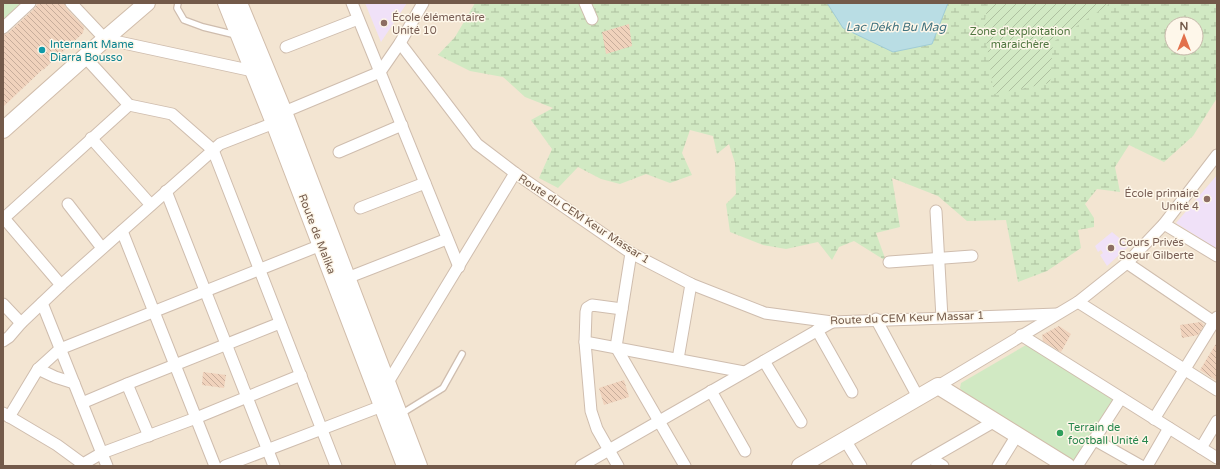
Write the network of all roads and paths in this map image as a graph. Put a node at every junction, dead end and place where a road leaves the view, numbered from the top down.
1 (30, 3) edge
2 (71, 3) edge
3 (147, 3) edge
4 (178, 3) edge
5 (226, 3) edge
6 (240, 3) edge
7 (352, 3) edge
8 (423, 3) edge
9 (585, 3) edge
10 (358, 18) junction
11 (592, 19) dead end
12 (3, 28) edge
13 (239, 35) junction
14 (105, 39) junction
15 (400, 43) junction
16 (286, 47) dead end
17 (85, 57) junction
18 (253, 71) junction
19 (380, 72) junction
20 (129, 105) junction
21 (279, 117) junction
22 (402, 125) junction
23 (3, 130) edge
24 (92, 138) junction
25 (213, 150) junction
26 (339, 152) dead end
27 (1217, 155) edge
28 (515, 174) junction
29 (425, 183) junction
30 (166, 191) junction
31 (68, 204) dead end
32 (151, 205) junction
33 (360, 208) dead end
34 (936, 211) dead end
35 (3, 218) edge
36 (1164, 224) junction
37 (122, 231) junction
38 (448, 238) junction
39 (321, 245) junction
40 (102, 248) junction
41 (631, 253) junction
42 (972, 256) dead end
43 (1217, 256) edge
44 (938, 258) junction
45 (889, 262) dead end
46 (1127, 263) junction
47 (459, 267) junction
48 (260, 269) junction
49 (347, 278) junction
50 (691, 284) junction
51 (61, 285) junction
52 (206, 291) junction
53 (1078, 302) junction
54 (42, 303) junction
55 (3, 304) edge
56 (622, 309) junction
57 (154, 311) junction
58 (1057, 314) junction
59 (942, 318) junction
60 (876, 319) junction
61 (1216, 321) edge
62 (832, 322) junction
63 (21, 323) junction
64 (280, 323) junction
65 (817, 330) junction
66 (1021, 335) junction
67 (3, 342) edge
68 (585, 342) junction
69 (226, 344) junction
70 (616, 347) junction
71 (60, 349) junction
72 (462, 354) dead end
73 (678, 359) junction
74 (764, 361) junction
75 (175, 365) junction
76 (38, 368) junction
77 (1185, 370) junction
78 (744, 372) junction
79 (301, 376) junction
80 (74, 383) junction
81 (127, 384) junction
82 (387, 384) junction
83 (938, 386) junction
84 (1217, 390) edge
85 (711, 391) junction
86 (852, 392) dead end
87 (247, 397) junction
88 (918, 397) junction
89 (1121, 398) junction
90 (82, 403) junction
91 (382, 406) junction
92 (6, 415) edge
93 (399, 415) junction
94 (196, 418) junction
95 (1154, 418) junction
96 (659, 421) junction
97 (995, 421) junction
98 (1217, 421) edge
99 (801, 422) dead end
100 (1169, 428) junction
101 (322, 429) junction
102 (1017, 435) junction
103 (150, 436) junction
104 (845, 440) junction
105 (1095, 440) junction
106 (1201, 448) junction
107 (268, 450) junction
108 (609, 450) junction
109 (745, 451) dead end
110 (102, 453) junction
111 (931, 458) junction
112 (1217, 458) edge
113 (83, 465) edge
114 (107, 466) edge
115 (215, 466) edge
116 (225, 466) edge
117 (274, 466) edge
118 (336, 466) edge
119 (405, 466) edge
120 (419, 466) edge
121 (581, 466) edge
122 (618, 466) edge
123 (685, 466) edge
124 (800, 466) edge
125 (861, 466) edge
126 (917, 466) edge
127 (943, 466) edge
128 (998, 466) edge
129 (1067, 466) edge
130 (1077, 466) edge
131 (1141, 466) edge
132 (1146, 466) edge

1 - 12 street
2 - 14 street
3 - 14 main road
4 - 13 lane
5 - 13 main road, Route de Malika
6 - 21 main road, Route de Malika
7 - 10 street
8 - 15 street
9 - 11 street
10 - 16 street
10 - 19 street
13 - 18 main road, Route de Malika
14 - 17 main road
14 - 18 street
15 - 19 street
15 - 28 street, Route du CEM Keur Massar 1
17 - 20 street
17 - 23 main road
18 - 21 main road, Route de Malika
19 - 21 street
19 - 22 street
20 - 24 street
20 - 25 street
21 - 25 street
21 - 39 main road, Route de Malika
21 - 49 main road, Route de Malika
22 - 26 street
22 - 29 street
24 - 32 street
24 - 35 street
25 - 30 street
25 - 48 street
27 - 36 street
28 - 41 street, Route du CEM Keur Massar 1
28 - 47 street
29 - 33 street
29 - 38 street
30 - 32 street
30 - 52 street
31 - 40 street
32 - 37 street
34 - 44 street
35 - 51 street
36 - 43 street
36 - 46 street
37 - 40 street
37 - 57 street
38 - 47 street
38 - 49 street
39 - 48 street
39 - 91 main road, Route de Malika
40 - 51 street
41 - 50 street, Route du CEM Keur Massar 1
41 - 56 street
42 - 44 street
44 - 45 street
44 - 59 street
46 - 53 street
46 - 61 street
47 - 82 street
48 - 52 street
48 - 64 street
49 - 82 main road, Route de Malika
50 - 62 street, Route du CEM Keur Massar 1
50 - 73 street
51 - 54 street
52 - 57 street
52 - 69 street
53 - 58 street
53 - 77 street
54 - 63 street
54 - 71 street
55 - 63 street
56 - 68 street
56 - 70 street
57 - 71 street
57 - 75 street
58 - 59 street, Route du CEM Keur Massar 1
58 - 66 street
59 - 60 street, Route du CEM Keur Massar 1
60 - 62 street, Route du CEM Keur Massar 1
60 - 88 street
61 - 77 street
62 - 65 street
63 - 67 street
64 - 69 street
64 - 79 street
65 - 74 street
65 - 86 street
66 - 83 street
66 - 89 street
68 - 70 street
68 - 108 street
69 - 75 street
69 - 87 street
70 - 73 street
70 - 96 street
71 - 76 street
71 - 80 street
72 - 93 lane
73 - 78 street
74 - 78 street
74 - 99 street
75 - 81 street
75 - 94 street
76 - 80 street
76 - 92 street
77 - 84 street
77 - 95 street
78 - 85 street
79 - 87 street
79 - 101 street
80 - 90 street
81 - 90 street
81 - 103 street
82 - 93 main road, Route de Malika
83 - 88 main road
83 - 97 main road
85 - 96 street
85 - 109 street
87 - 94 street
87 - 107 street
88 - 104 main road
89 - 95 street
89 - 105 street
90 - 110 street
91 - 101 street
91 - 119 main road, Route de Malika
92 - 113 street
93 - 120 main road, Route de Malika
94 - 103 street
94 - 115 street
95 - 100 street
96 - 108 street
96 - 123 street
97 - 102 main road
97 - 111 street
98 - 106 street
100 - 106 street
100 - 132 street
101 - 107 street
101 - 118 street
102 - 128 street
102 - 129 main road
103 - 110 street
104 - 124 main road
104 - 125 street
105 - 130 street
105 - 131 street
106 - 112 street
107 - 116 street
107 - 117 street
108 - 121 street
108 - 122 street
110 - 113 street
110 - 114 street
111 - 126 street
111 - 127 street

